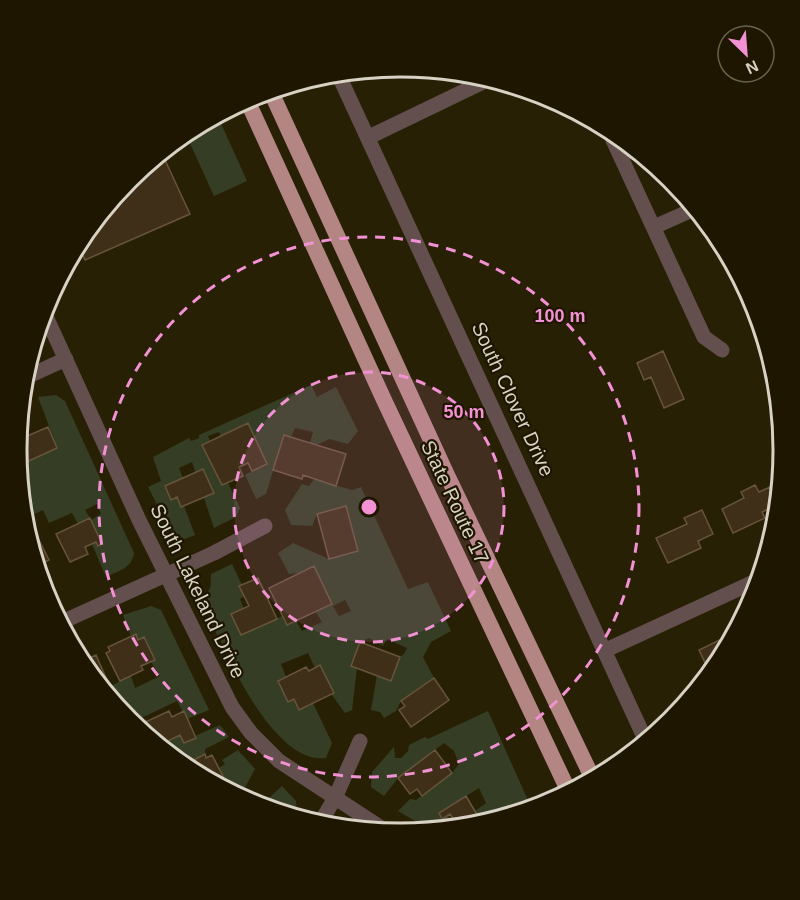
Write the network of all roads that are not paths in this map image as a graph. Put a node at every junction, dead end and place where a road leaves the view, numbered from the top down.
1 (342, 82) edge
2 (477, 85) edge
3 (274, 99) edge
4 (251, 108) edge
5 (369, 137) junction
6 (616, 146) edge
7 (687, 212) edge
8 (654, 227) junction
9 (49, 323) edge
10 (722, 350) dead end
11 (66, 359) junction
12 (35, 374) edge
13 (266, 526) dead end
14 (167, 573) junction
15 (748, 585) edge
16 (68, 619) edge
17 (606, 650) junction
18 (642, 733) edge
19 (360, 741) dead end
20 (589, 771) edge
21 (566, 785) edge
22 (335, 798) junction
23 (324, 815) edge
24 (372, 822) edge

1 - 5 street, South Clover Drive
2 - 5 street
3 - 20 highway, State Route 17
4 - 21 highway, State Route 17
5 - 17 street, South Clover Drive
6 - 8 street
7 - 8 street
8 - 10 street
9 - 11 street, South Lakeland Drive
11 - 12 street
11 - 14 street, South Lakeland Drive
13 - 14 street
14 - 16 street
14 - 22 street, South Lakeland Drive
15 - 17 street
17 - 18 street, South Clover Drive
19 - 22 street
22 - 23 street
22 - 24 street, South Lakeland Drive

